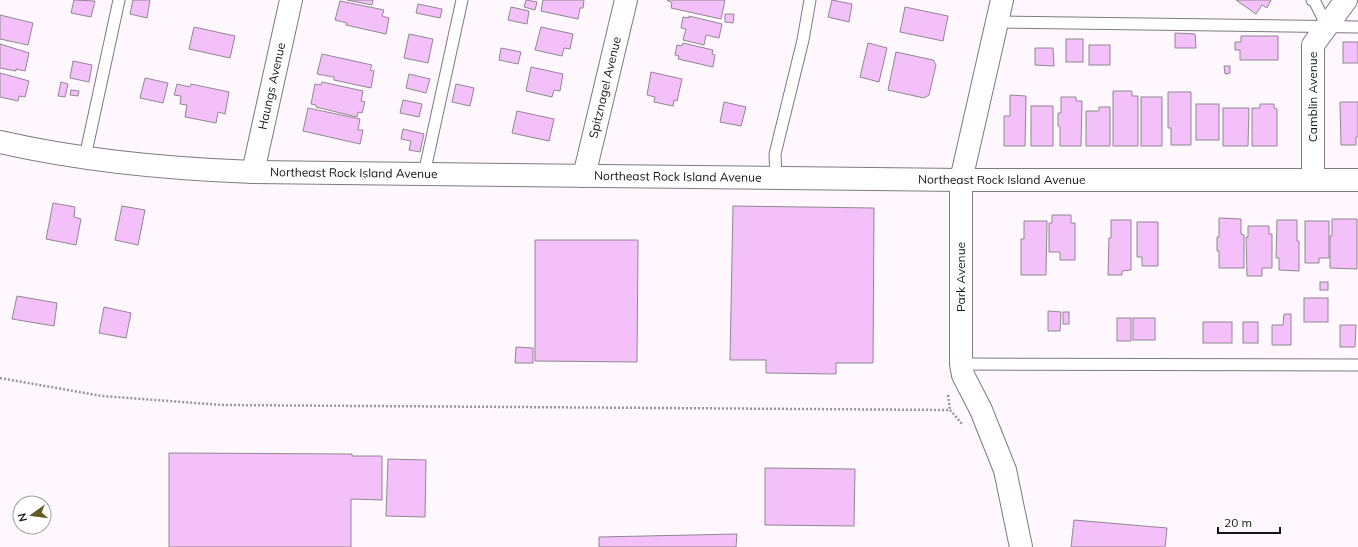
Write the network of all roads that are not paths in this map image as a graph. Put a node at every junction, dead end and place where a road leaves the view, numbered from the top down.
1 (119, 0) edge
2 (291, 0) edge
3 (462, 0) edge
4 (626, 0) edge
5 (810, 0) edge
6 (1002, 0) edge
7 (1312, 0) edge
8 (1346, 0) edge
9 (997, 22) junction
10 (1327, 26) junction
11 (1358, 27) edge
12 (0, 142) edge
13 (85, 157) junction
14 (253, 172) junction
15 (424, 174) junction
16 (584, 176) junction
17 (776, 178) junction
18 (961, 180) junction
19 (1313, 180) junction
20 (1358, 180) edge
21 (961, 364) junction
22 (1358, 365) edge
23 (1021, 547) edge

1 - 13 lane
2 - 14 street, Haungs Avenue
3 - 15 lane
4 - 16 street, Spitznagel Avenue
5 - 17 lane
6 - 9 street, Park Avenue
7 - 10 lane
8 - 10 street, Camblin Avenue
9 - 10 lane
9 - 18 street, Park Avenue
10 - 11 lane
10 - 19 street, Camblin Avenue
12 - 13 street, Northeast Rock Island Avenue
13 - 14 street, Northeast Rock Island Avenue
14 - 15 street, Northeast Rock Island Avenue
15 - 16 street, Northeast Rock Island Avenue
16 - 17 street, Northeast Rock Island Avenue
17 - 18 street, Northeast Rock Island Avenue
18 - 19 street, Northeast Rock Island Avenue
18 - 21 street, Park Avenue
19 - 20 street, Northeast Rock Island Avenue
21 - 22 lane
21 - 23 street, Park Avenue

